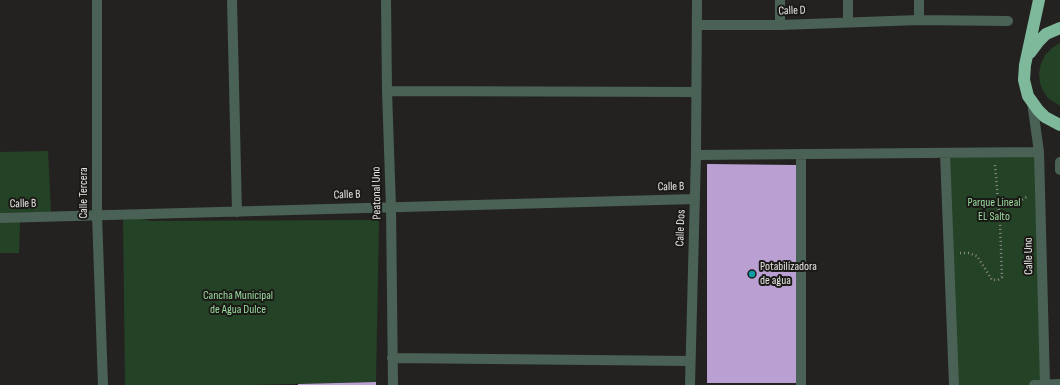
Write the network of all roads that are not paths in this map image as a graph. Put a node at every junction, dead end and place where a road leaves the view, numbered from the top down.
1 (97, 0) edge
2 (232, 0) edge
3 (386, 0) edge
4 (696, 0) edge
5 (780, 0) edge
6 (848, 0) edge
7 (919, 0) edge
8 (1040, 0) edge
9 (919, 20) junction
10 (1008, 20) dead end
11 (848, 22) junction
12 (697, 25) junction
13 (780, 25) junction
14 (1060, 28) edge
15 (1028, 57) junction
16 (387, 91) junction
17 (696, 92) junction
18 (1032, 102) junction
19 (1060, 125) edge
20 (1039, 152) junction
21 (946, 153) junction
22 (801, 154) junction
23 (696, 155) junction
24 (1060, 162) edge
25 (1060, 170) edge
26 (695, 199) junction
27 (391, 207) junction
28 (237, 212) junction
29 (97, 216) junction
30 (0, 218) edge
31 (392, 358) junction
32 (690, 361) junction
33 (1060, 384) edge
34 (103, 385) edge
35 (392, 385) edge
36 (690, 385) edge
37 (801, 385) edge
38 (954, 385) edge
39 (1034, 385) edge
40 (1045, 385) edge

1 - 29 street, Calle Tercera
2 - 28 street
3 - 16 street, Peatonal Uno
4 - 12 street, Calle Dos
5 - 13 street
6 - 11 street
7 - 9 street
8 - 15 highway
9 - 10 street, Calle D
9 - 11 street, Calle D
11 - 13 street, Calle D
12 - 13 street, Calle D
12 - 17 street, Calle Dos
14 - 15 highway
15 - 18 highway
16 - 17 street
16 - 27 street, Peatonal Uno
17 - 23 street, Calle Dos
18 - 19 highway
18 - 20 street, Calle Uno
20 - 21 street
20 - 40 street, Calle Uno
21 - 22 street
21 - 38 street
22 - 23 street
22 - 37 street
23 - 26 street, Calle Dos
24 - 25 street
26 - 27 street, Calle B
26 - 32 street, Calle Dos
27 - 28 street, Calle B
27 - 31 street, Peatonal Uno
28 - 29 street, Calle B
29 - 30 street, Calle B
29 - 34 street, Calle Tercera
31 - 32 street
31 - 35 street, Peatonal Uno
32 - 36 street, Calle Dos
33 - 40 street
39 - 40 street

